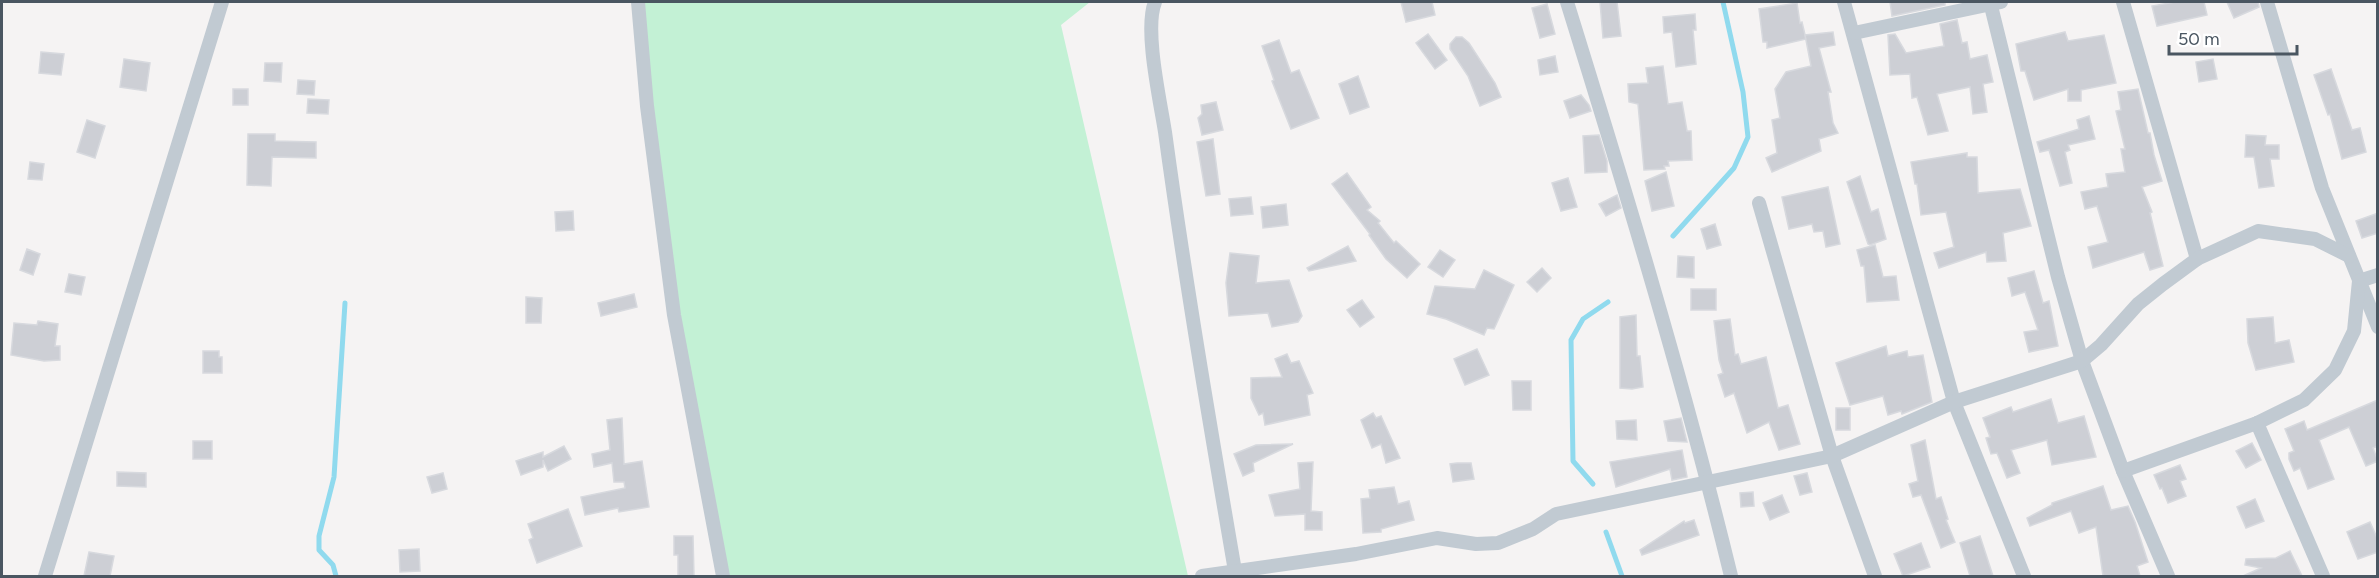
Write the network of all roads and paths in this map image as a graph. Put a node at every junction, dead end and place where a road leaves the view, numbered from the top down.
1 (222, 2) edge
2 (638, 2) edge
3 (1155, 2) edge
4 (1566, 2) edge
5 (1844, 2) edge
6 (1994, 2) edge
7 (2123, 2) edge
8 (2267, 2) edge
9 (1854, 33) junction
10 (1759, 203) dead end
11 (2349, 256) junction
12 (2197, 259) junction
13 (2378, 275) edge
14 (2359, 281) junction
15 (2378, 327) edge
16 (2082, 361) junction
17 (1954, 402) junction
18 (2257, 423) junction
19 (1832, 456) junction
20 (2123, 471) junction
21 (1708, 483) junction
22 (1244, 572) edge
23 (45, 576) edge
24 (723, 576) edge
25 (1202, 576) edge
26 (1731, 576) edge
27 (1875, 576) edge
28 (2024, 576) edge
29 (2168, 576) edge
30 (2323, 576) edge

1 - 23 street
2 - 24 street
3 - 22 street
4 - 21 street
5 - 9 street
6 - 9 street
6 - 16 street
7 - 12 street
8 - 11 street
9 - 17 street
10 - 19 street
11 - 12 street
11 - 14 street
12 - 16 street
13 - 14 street
14 - 15 street
14 - 18 street
16 - 17 street
16 - 20 street
17 - 19 street
17 - 28 street
18 - 20 street
18 - 30 street
19 - 21 street
19 - 27 street
20 - 29 street
21 - 22 street
21 - 26 street
22 - 25 street

